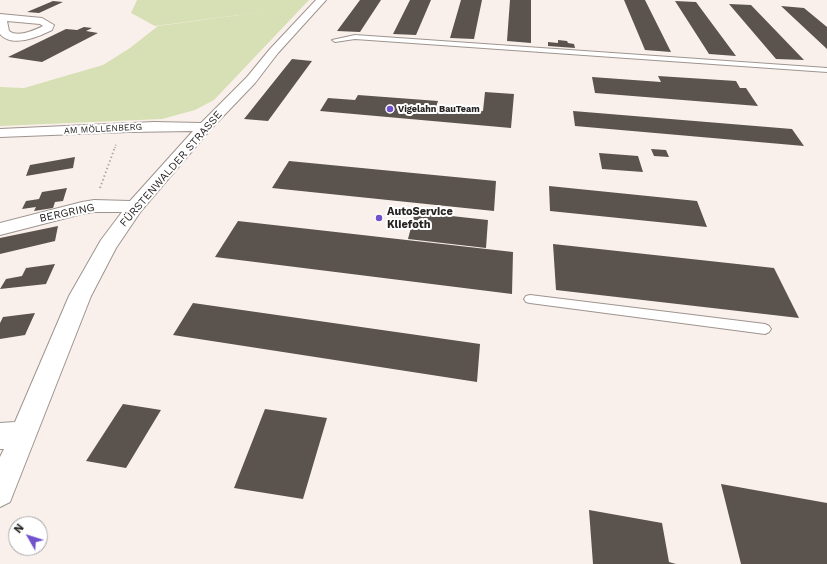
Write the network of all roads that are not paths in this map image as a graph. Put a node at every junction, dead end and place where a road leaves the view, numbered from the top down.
1 (321, 0) edge
2 (335, 40) dead end
3 (827, 70) edge
4 (205, 127) junction
5 (0, 133) edge
6 (135, 207) junction
7 (0, 229) edge
8 (530, 299) dead end
9 (765, 329) dead end
10 (11, 435) edge
11 (0, 492) edge

1 - 4 street, FÜRSTENWALDER STRASSE
2 - 3 lane
4 - 5 street, AM MÖLLENBERG
4 - 6 street, FÜRSTENWALDER STRASSE
6 - 7 street, BERGRING
6 - 10 street, FÜRSTENWALDER STRASSE
8 - 9 lane
10 - 11 street, FÜRSTENWALDER STRASSE

